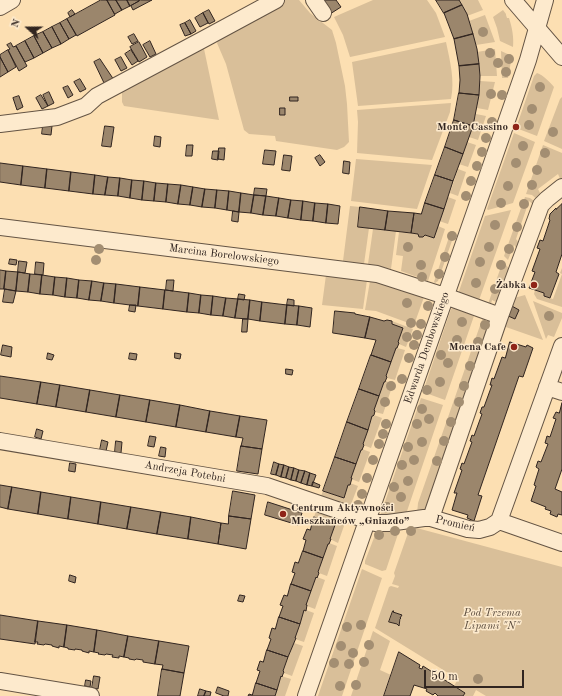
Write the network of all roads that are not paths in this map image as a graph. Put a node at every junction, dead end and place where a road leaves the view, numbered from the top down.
1 (12, 0) edge
2 (276, 0) edge
3 (314, 0) edge
4 (513, 0) edge
5 (545, 0) edge
6 (0, 7) edge
7 (323, 14) dead end
8 (536, 28) junction
9 (562, 57) edge
10 (0, 124) edge
11 (562, 187) edge
12 (0, 227) edge
13 (445, 296) junction
14 (500, 316) junction
15 (562, 346) edge
16 (547, 387) junction
17 (562, 392) edge
18 (0, 441) edge
19 (431, 518) junction
20 (366, 521) junction
21 (499, 521) junction
22 (562, 542) edge
23 (0, 681) edge
24 (91, 696) edge
25 (306, 696) edge

1 - 6 street
2 - 10 street
3 - 7 street
4 - 8 street
5 - 8 street, Edwarda Dembowskiego
8 - 9 street
8 - 13 street, Edwarda Dembowskiego
11 - 14 street
12 - 13 street, Marcina Borelowskiego
13 - 14 street, Marcina Borelowskiego
13 - 20 street, Edwarda Dembowskiego
14 - 19 street
15 - 16 street
16 - 17 street
16 - 21 street
18 - 20 street, Andrzeja Potebni
19 - 20 street, Promień
19 - 21 street, Promień
20 - 25 street, Edwarda Dembowskiego
21 - 22 street
23 - 24 street

